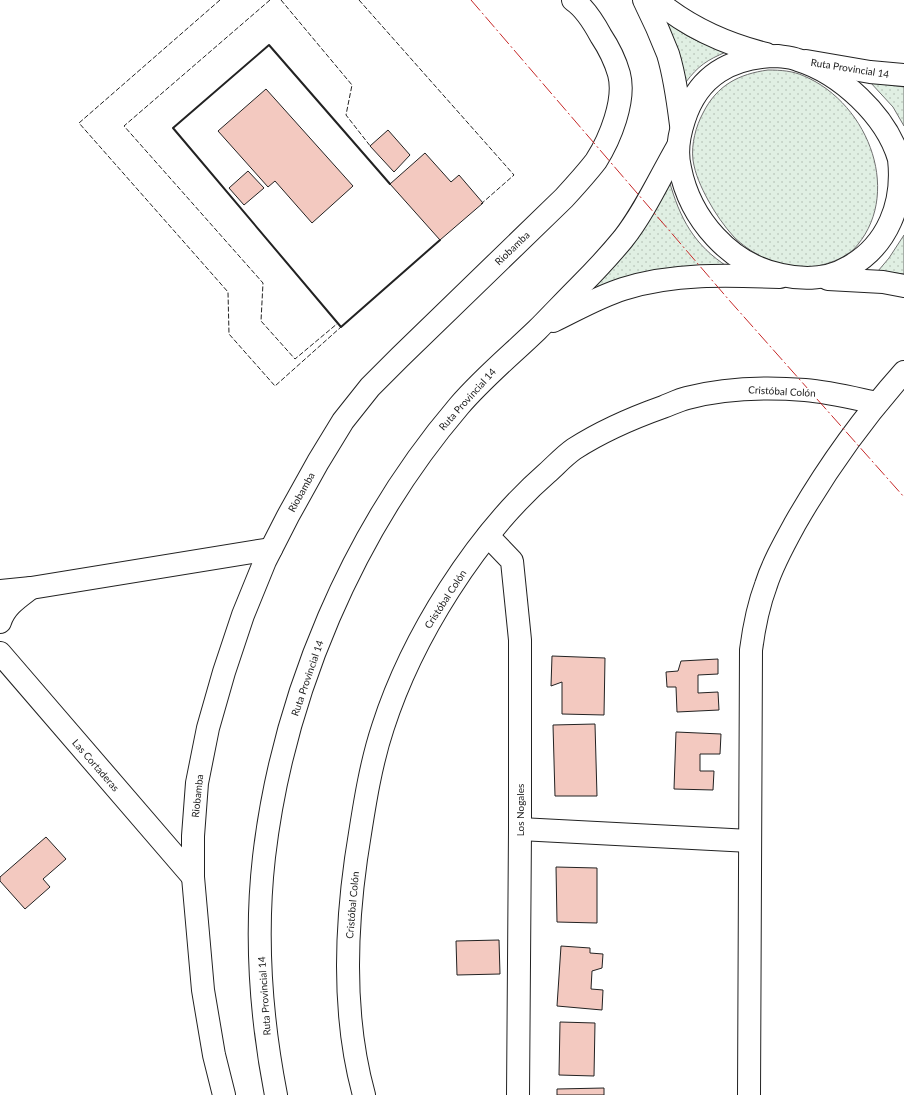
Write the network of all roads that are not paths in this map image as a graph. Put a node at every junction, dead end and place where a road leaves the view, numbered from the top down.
1 (573, 0) edge
2 (644, 0) edge
3 (656, 0) edge
4 (786, 58) junction
5 (904, 75) edge
6 (680, 137) junction
7 (903, 180) edge
8 (900, 208) edge
9 (801, 278) junction
10 (904, 286) edge
11 (538, 329) junction
12 (904, 372) edge
13 (877, 403) junction
14 (488, 536) junction
15 (271, 550) junction
16 (31, 588) junction
17 (0, 591) edge
18 (0, 622) edge
19 (0, 653) edge
20 (520, 829) junction
21 (750, 841) junction
22 (193, 876) junction
23 (224, 1095) edge
24 (276, 1095) edge
25 (364, 1095) edge
26 (518, 1095) edge
27 (749, 1095) edge

1 - 15 main road, Riobamba
2 - 6 main road
3 - 4 main road
4 - 5 main road, Ruta Provincial 14
4 - 6 main road, Ruta Provincial 14
4 - 7 main road, Ruta Provincial 14
6 - 9 main road, Ruta Provincial 14
6 - 11 main road, Ruta Provincial 14
7 - 8 main road, Ruta Provincial 14
8 - 9 main road, Ruta Provincial 14
9 - 10 main road
9 - 11 main road, Ruta Provincial 14
11 - 24 main road, Ruta Provincial 14
12 - 13 main road
13 - 14 main road, Cristóbal Colón
13 - 21 main road
14 - 20 main road, Los Nogales
14 - 25 main road, Cristóbal Colón
15 - 16 main road
15 - 22 main road, Riobamba
16 - 17 main road
16 - 18 main road
19 - 22 main road, Las Cortaderas
20 - 21 main road
20 - 26 main road, Los Nogales
21 - 27 main road
22 - 23 main road, Riobamba

